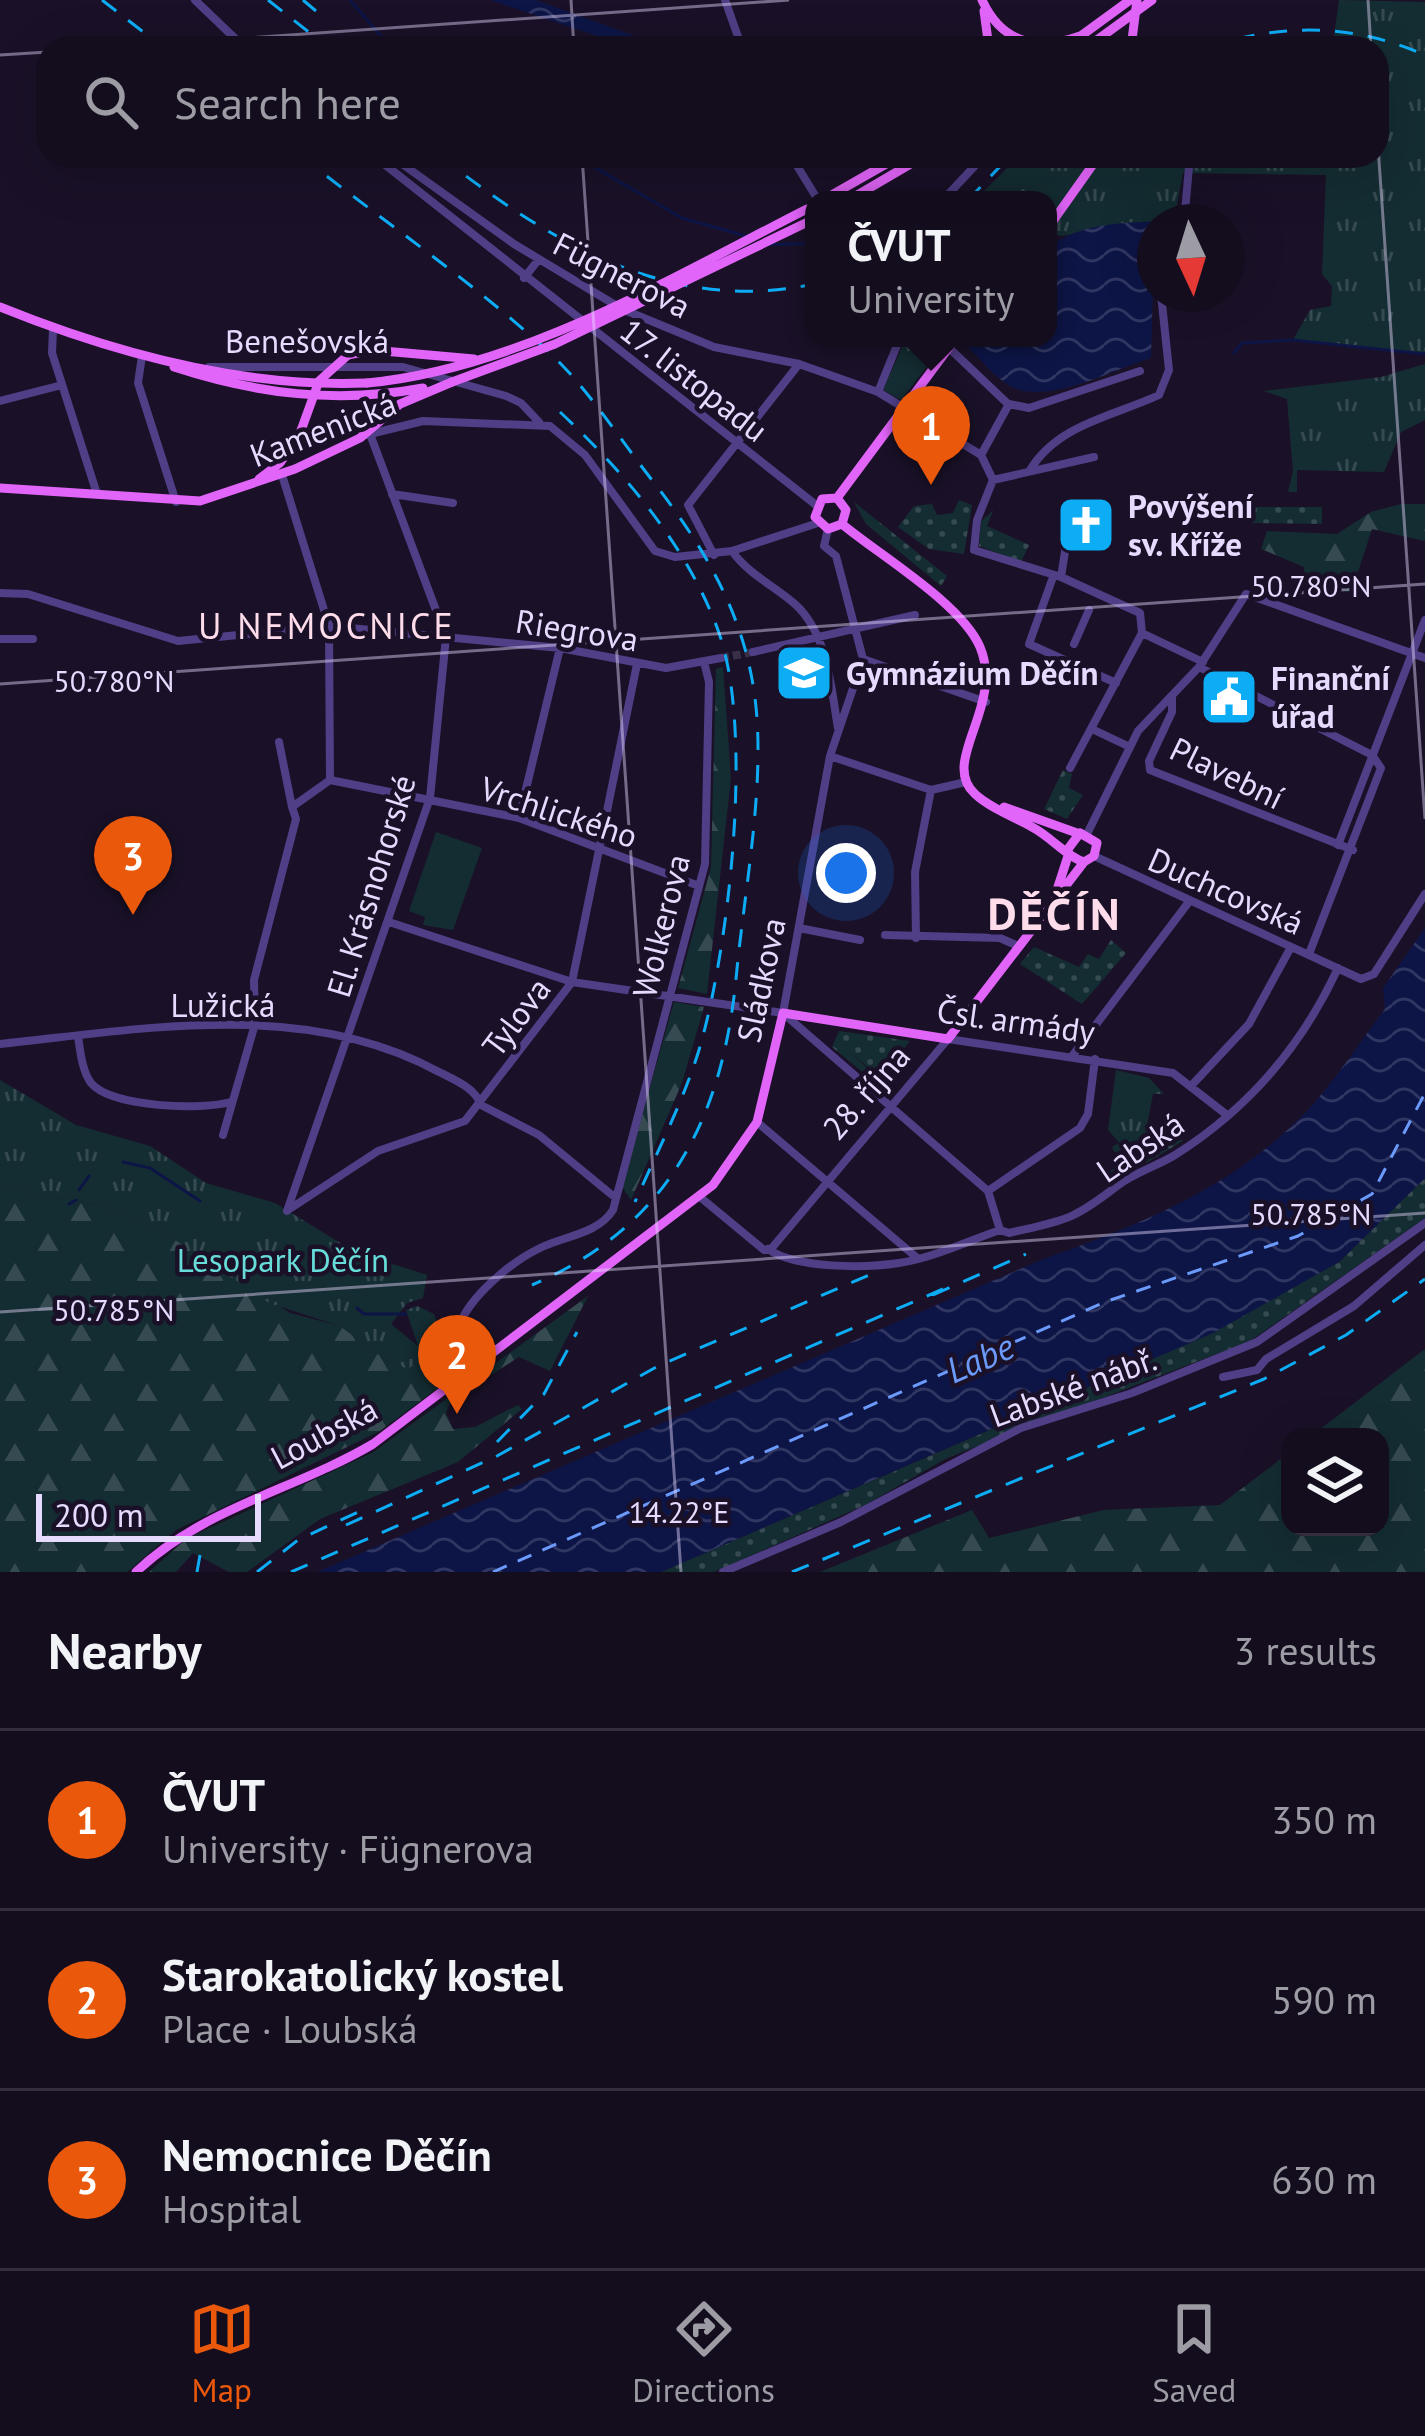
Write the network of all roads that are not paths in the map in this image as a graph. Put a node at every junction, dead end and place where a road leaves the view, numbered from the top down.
1 (195, 0) edge
2 (725, 0) edge
3 (982, 0) edge
4 (1133, 0) edge
5 (1152, 0) edge
6 (232, 36) edge
7 (738, 36) edge
8 (987, 36) edge
9 (1011, 36) edge
10 (1081, 36) edge
11 (1102, 36) edge
12 (1131, 36) edge
13 (389, 168) edge
14 (408, 168) edge
15 (879, 168) edge
16 (904, 168) edge
17 (973, 168) edge
18 (1090, 168) edge
19 (1189, 168) edge
20 (838, 191) edge
21 (864, 191) edge
22 (951, 191) edge
23 (1186, 204) edge
24 (805, 208) edge
25 (1057, 215) edge
26 (805, 223) edge
27 (539, 259) junction
28 (524, 278) junction
29 (0, 307) edge
30 (1163, 312) edge
31 (53, 329) junction
32 (896, 347) edge
33 (949, 347) edge
34 (956, 347) edge
35 (497, 355) junction
36 (142, 356) junction
37 (799, 364) junction
38 (202, 368) junction
39 (1141, 371) dead end
40 (452, 382) junction
41 (62, 385) junction
42 (878, 392) junction
43 (0, 401) edge
44 (1009, 404) junction
45 (903, 409) junction
46 (540, 424) junction
47 (364, 436) junction
48 (736, 444) junction
49 (981, 455) junction
50 (1094, 457) dead end
51 (1030, 470) junction
52 (283, 475) junction
53 (993, 480) junction
54 (0, 488) edge
55 (245, 488) junction
56 (97, 494) junction
57 (392, 494) junction
58 (837, 498) junction
59 (176, 503) junction
60 (452, 503) dead end
61 (816, 505) junction
62 (842, 524) junction
63 (823, 526) junction
64 (1067, 538) dead end
65 (732, 551) junction
66 (715, 555) junction
67 (1057, 577) junction
68 (0, 593) edge
69 (1089, 610) dead end
70 (915, 615) dead end
71 (1425, 620) edge
72 (328, 626) junction
73 (855, 630) junction
74 (1142, 633) junction
75 (446, 637) junction
76 (0, 638) edge
77 (34, 639) dead end
78 (820, 640) junction
79 (1074, 644) dead end
80 (560, 648) junction
81 (753, 652) tunnel mouth
82 (1413, 654) junction
83 (722, 658) tunnel mouth
84 (863, 658) junction
85 (1425, 658) edge
86 (704, 662) junction
87 (637, 664) junction
88 (1201, 664) junction
89 (1116, 683) junction
90 (1172, 696) junction
91 (986, 703) junction
92 (838, 730) junction
93 (1094, 730) junction
94 (279, 742) dead end
95 (1130, 747) junction
96 (1372, 754) junction
97 (830, 756) junction
98 (1070, 768) dead end
99 (330, 781) junction
100 (966, 782) junction
101 (931, 790) junction
102 (430, 798) junction
103 (992, 804) junction
104 (292, 807) junction
105 (518, 818) junction
106 (1083, 834) junction
107 (1338, 845) junction
108 (598, 848) junction
109 (1353, 850) junction
110 (1069, 851) junction
111 (1089, 859) junction
112 (699, 886) junction
113 (1425, 894) edge
114 (1188, 903) junction
115 (1046, 914) junction
116 (389, 922) junction
117 (800, 928) junction
118 (885, 935) dead end
119 (916, 938) junction
120 (860, 940) dead end
121 (1018, 946) junction
122 (1291, 947) junction
123 (1309, 954) junction
124 (1338, 968) junction
125 (572, 982) junction
126 (670, 996) junction
127 (783, 1012) junction
128 (255, 1024) junction
129 (78, 1036) junction
130 (347, 1038) junction
131 (948, 1039) junction
132 (0, 1044) edge
133 (1073, 1055) junction
134 (1095, 1059) junction
135 (1191, 1086) junction
136 (231, 1102) junction
137 (482, 1105) junction
138 (890, 1106) junction
139 (1227, 1115) junction
140 (757, 1122) junction
141 (223, 1136) dead end
142 (826, 1180) junction
143 (988, 1191) junction
144 (613, 1196) junction
145 (700, 1197) junction
146 (287, 1211) joint
147 (1425, 1222) edge
148 (1000, 1230) junction
149 (1425, 1245) edge
150 (769, 1249) junction
151 (917, 1258) junction
152 (482, 1363) junction
153 (1223, 1377) dead end
154 (136, 1572) edge
155 (723, 1572) edge

1 - 6 street
2 - 7 street
3 - 8 main road
3 - 9 main road
4 - 10 main road
4 - 12 main road
5 - 11 main road, bridge
13 - 28 street, 17. listopadu
14 - 27 street, Fügnerova
15 - 20 main road
16 - 21 main road
17 - 22 street
18 - 25 main road
19 - 23 street
24 - 35 main road, bridge
26 - 40 main road, bridge
27 - 28 street
27 - 37 street, Fügnerova
28 - 48 street, 17. listopadu
29 - 31 main road, Benešovská
30 - 51 street
31 - 36 main road, Benešovská
31 - 41 street
32 - 42 street
33 - 45 main road
34 - 44 street
35 - 38 main road, Benešovská, bridge
35 - 55 main road, bridge
36 - 38 main road, Benešovská
36 - 40 main road
36 - 59 street
37 - 42 street, Fügnerova
37 - 48 street
38 - 46 street, Benešovská
39 - 44 street
40 - 47 main road
41 - 43 street
41 - 56 street
42 - 45 street, Fügnerova
44 - 49 street
45 - 49 street, Fügnerova
45 - 58 main road
46 - 47 street, Kamenická
46 - 66 street
47 - 52 main road, Kamenická
47 - 57 street, El. Krásnohorské
48 - 61 street, 17. listopadu
48 - 66 street
49 - 53 street
50 - 51 street
51 - 53 street
52 - 55 main road, Kamenická
52 - 72 street
53 - 67 street
54 - 56 main road, Kamenická
55 - 59 main road, Kamenická
56 - 59 main road, Kamenická
57 - 60 street
57 - 75 street, El. Krásnohorské
58 - 61 main road
58 - 62 main road
61 - 63 main road
62 - 63 main road
62 - 91 main road
63 - 65 street
63 - 73 street
64 - 67 street
65 - 66 street
65 - 78 street
67 - 74 street
67 - 89 street
68 - 72 street, Riegrova
69 - 79 street
70 - 73 street
71 - 82 street
72 - 75 street, Riegrova
72 - 99 street
73 - 78 street
73 - 84 street
74 - 88 street
74 - 89 street
75 - 80 street, Riegrova
75 - 102 street, El. Krásnohorské
76 - 77 street
78 - 81 street
78 - 92 street
80 - 87 street, Riegrova
80 - 105 street
82 - 85 street
82 - 88 street
82 - 96 street
83 - 86 street, Riegrova
84 - 91 street
84 - 92 street, Sládkova
86 - 87 street, Riegrova
86 - 112 street, Wolkerova
87 - 108 street, Tylova
88 - 90 street
88 - 96 street
89 - 93 street
90 - 95 street
90 - 107 street, Plavební
91 - 100 main road
92 - 97 street, Sládkova
93 - 95 street
93 - 98 street
94 - 104 street
95 - 106 street
96 - 107 street
96 - 109 street
97 - 101 street
97 - 117 street, Sládkova
99 - 102 street, Vrchlického
99 - 104 street
100 - 101 street
100 - 103 main road
101 - 119 street
102 - 105 street, Vrchlického
102 - 116 street, El. Krásnohorské
103 - 106 main road
103 - 110 main road
104 - 128 street
105 - 108 street, Vrchlického
106 - 110 main road, 28. října
106 - 111 main road
107 - 109 street, Plavební
108 - 112 street, Vrchlického
108 - 125 street, Tylova
109 - 123 street
110 - 111 main road
110 - 115 main road, 28. října
111 - 114 street, Duchcovská
111 - 115 main road, 28. října
112 - 126 street, Wolkerova
113 - 124 street
114 - 122 street, Duchcovská
114 - 133 street
115 - 121 main road, 28. října
116 - 125 street
116 - 130 street, El. Krásnohorské
117 - 120 street
117 - 127 street, Sládkova
118 - 119 street
119 - 121 street
121 - 131 main road, 28. října
122 - 123 street, Duchcovská
122 - 135 street, Labská
123 - 124 street, Duchcovská
124 - 139 street, Labská
125 - 126 street
125 - 137 street, Tylova
126 - 127 street, bridge
126 - 144 street, Wolkerova
127 - 131 main road, Čsl. armády
127 - 138 street
127 - 140 main road, Sládkova
128 - 129 street, Lužická
128 - 130 street, Lužická
128 - 136 street
129 - 132 street, Lužická
129 - 136 street
130 - 137 street, Lužická
130 - 146 street, El. Krásnohorské
131 - 133 street, Čsl. armády
131 - 138 street, 28. října
133 - 134 street, Čsl. armády
134 - 135 street, Čsl. armády
134 - 143 street
135 - 139 street, Čsl. armády
136 - 141 street
137 - 144 street, Lužická
137 - 146 street, Tylova
138 - 142 street, 28. října
138 - 143 street
139 - 148 street, Labská
140 - 142 street
140 - 145 main road, Sládkova
142 - 150 street, 28. října
142 - 151 street
143 - 148 street
144 - 152 street
145 - 150 street, Labská
145 - 152 main road, Loubská
147 - 155 street, Labské nábř.
148 - 151 street, Labská
149 - 153 street
150 - 151 street, Labská
152 - 154 main road, Loubská

